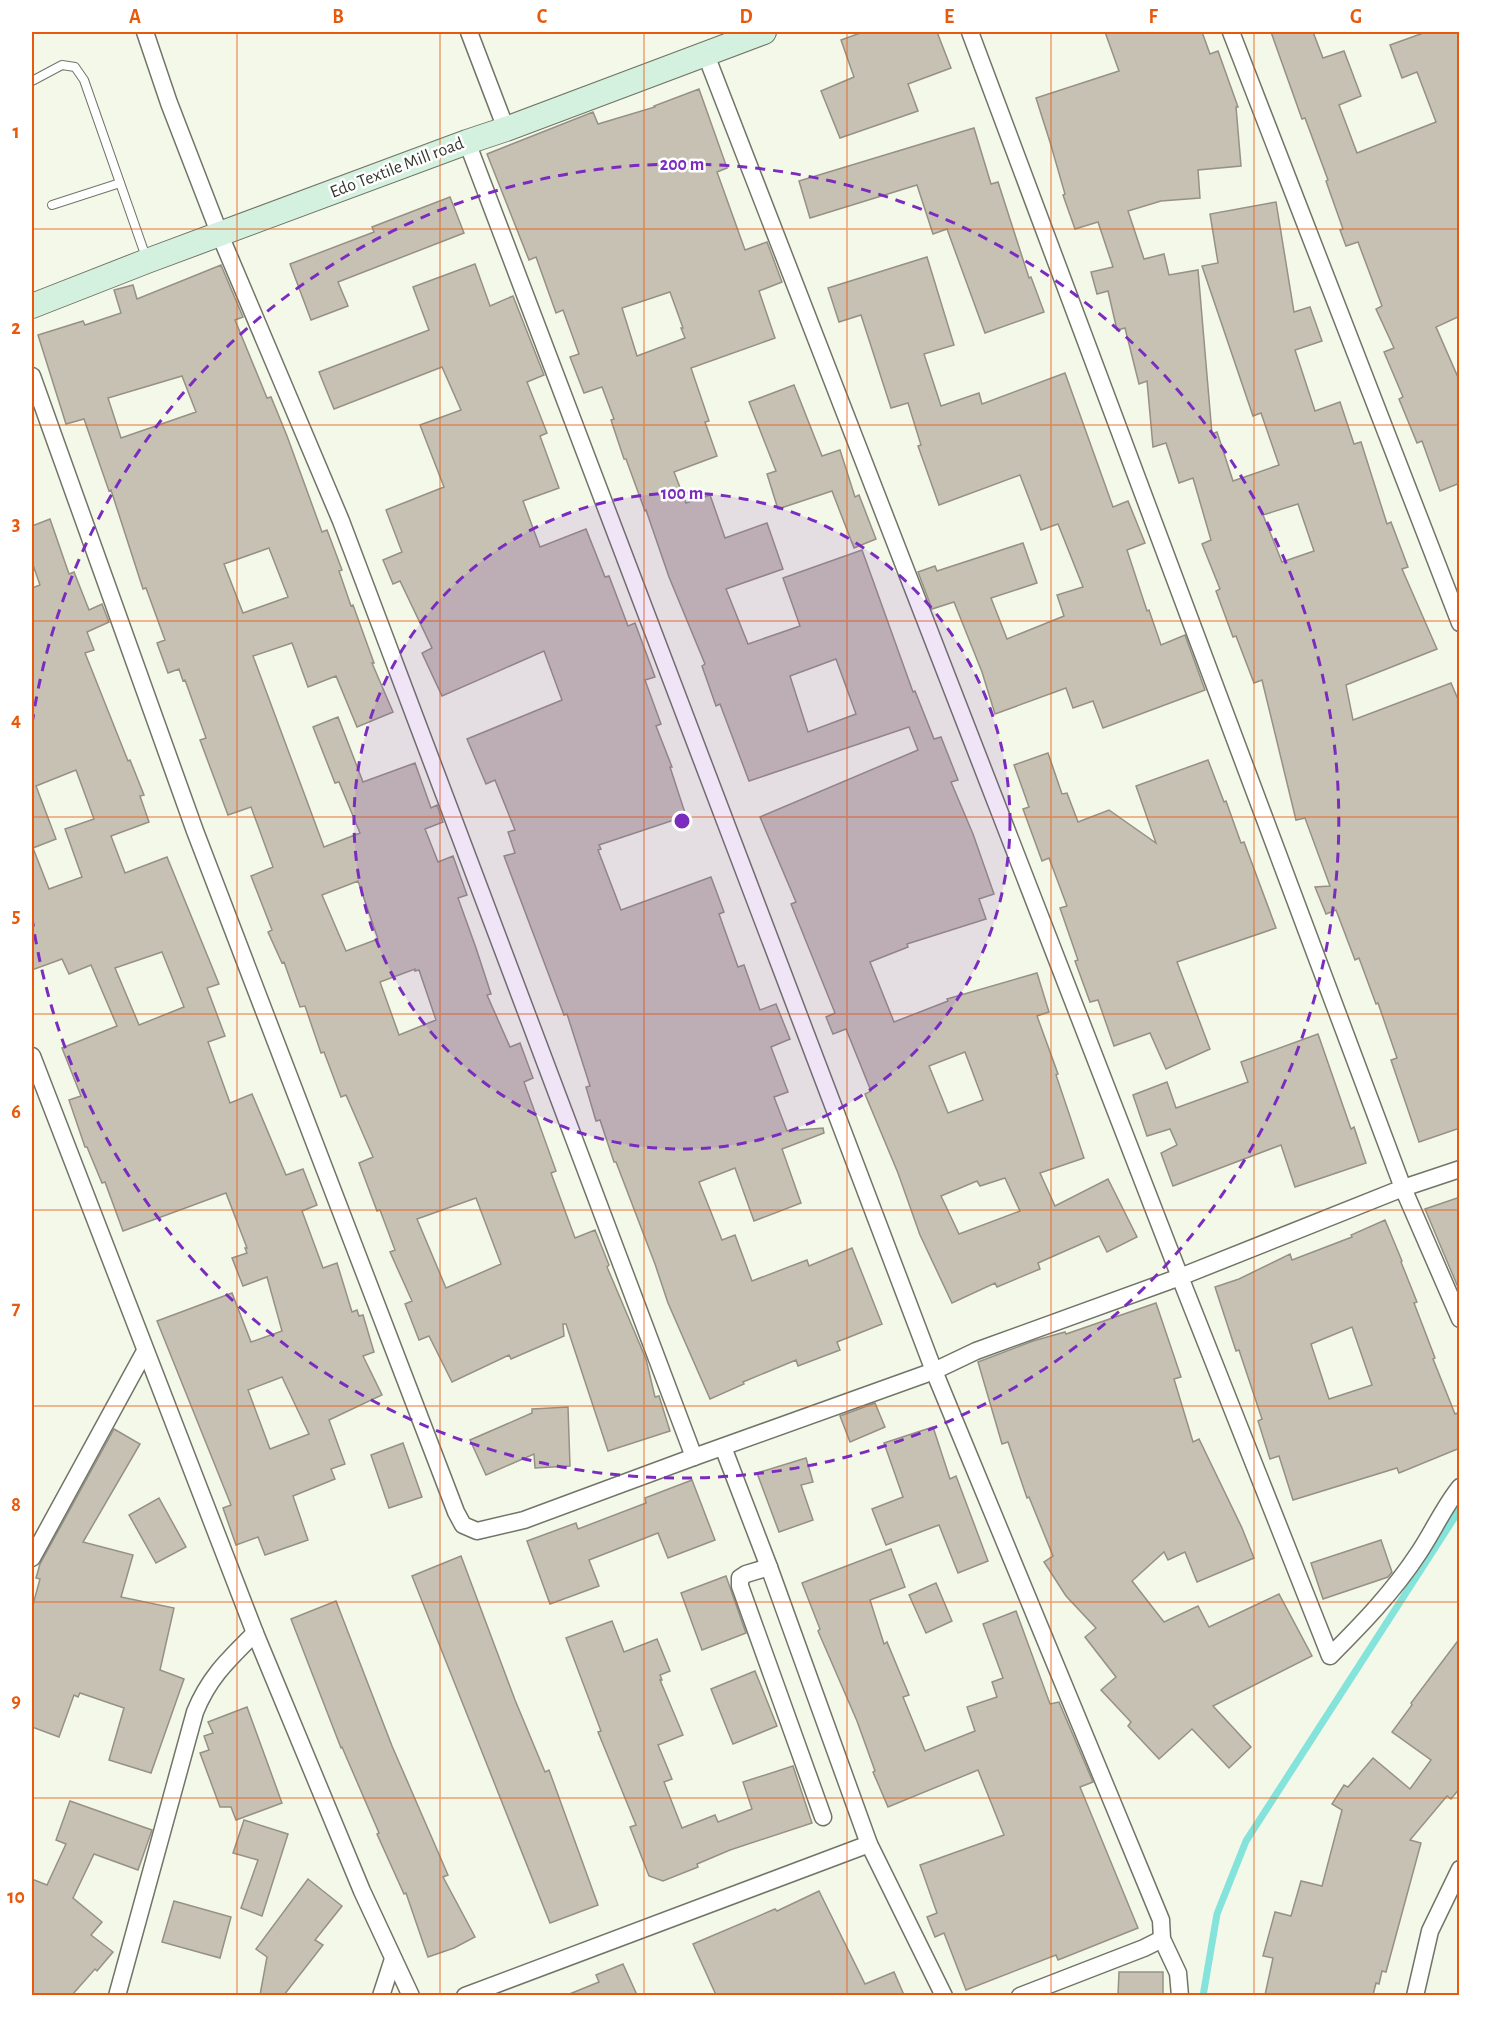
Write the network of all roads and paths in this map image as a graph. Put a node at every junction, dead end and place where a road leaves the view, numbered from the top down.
1 (145, 32) edge
2 (470, 32) edge
3 (764, 32) edge
4 (970, 32) edge
5 (1231, 32) edge
6 (706, 55) junction
7 (32, 81) edge
8 (506, 129) junction
9 (467, 142) junction
10 (120, 183) junction
11 (52, 205) dead end
12 (220, 235) junction
13 (147, 261) junction
14 (32, 306) edge
15 (32, 376) edge
16 (1460, 623) edge
17 (32, 1056) edge
18 (1460, 1168) edge
19 (1403, 1188) junction
20 (1180, 1277) junction
21 (1460, 1319) edge
22 (145, 1351) junction
23 (934, 1371) junction
24 (723, 1447) junction
25 (694, 1457) junction
26 (1460, 1486) edge
27 (32, 1558) edge
28 (769, 1567) junction
29 (255, 1633) junction
30 (824, 1817) dead end
31 (869, 1844) junction
32 (1460, 1869) edge
33 (1162, 1939) junction
34 (393, 1959) junction
35 (117, 1995) edge
36 (381, 1995) edge
37 (411, 1995) edge
38 (465, 1995) edge
39 (944, 1995) edge
40 (1020, 1995) edge
41 (1180, 1995) edge
42 (1414, 1995) edge

1 - 12 street
2 - 8 street
3 - 6 street, Edo Textile Mill road
4 - 19 street
5 - 16 street
6 - 8 street, Edo Textile Mill road
6 - 20 street
7 - 10 lane
8 - 9 street, Edo Textile Mill road
9 - 12 street, Edo Textile Mill road
9 - 23 street
10 - 11 lane
10 - 13 lane
12 - 13 street, Edo Textile Mill road
12 - 25 street
13 - 14 street, Edo Textile Mill road
15 - 25 street
17 - 22 street
18 - 19 street
19 - 20 street
19 - 21 street
20 - 23 street
20 - 26 street
22 - 27 street
22 - 29 street
23 - 24 street
23 - 33 street
24 - 25 street
24 - 28 street
28 - 30 street
28 - 31 street
29 - 34 street
29 - 35 street
31 - 38 street
31 - 39 street
32 - 42 street
33 - 40 street
33 - 41 street
34 - 36 street
34 - 37 street

